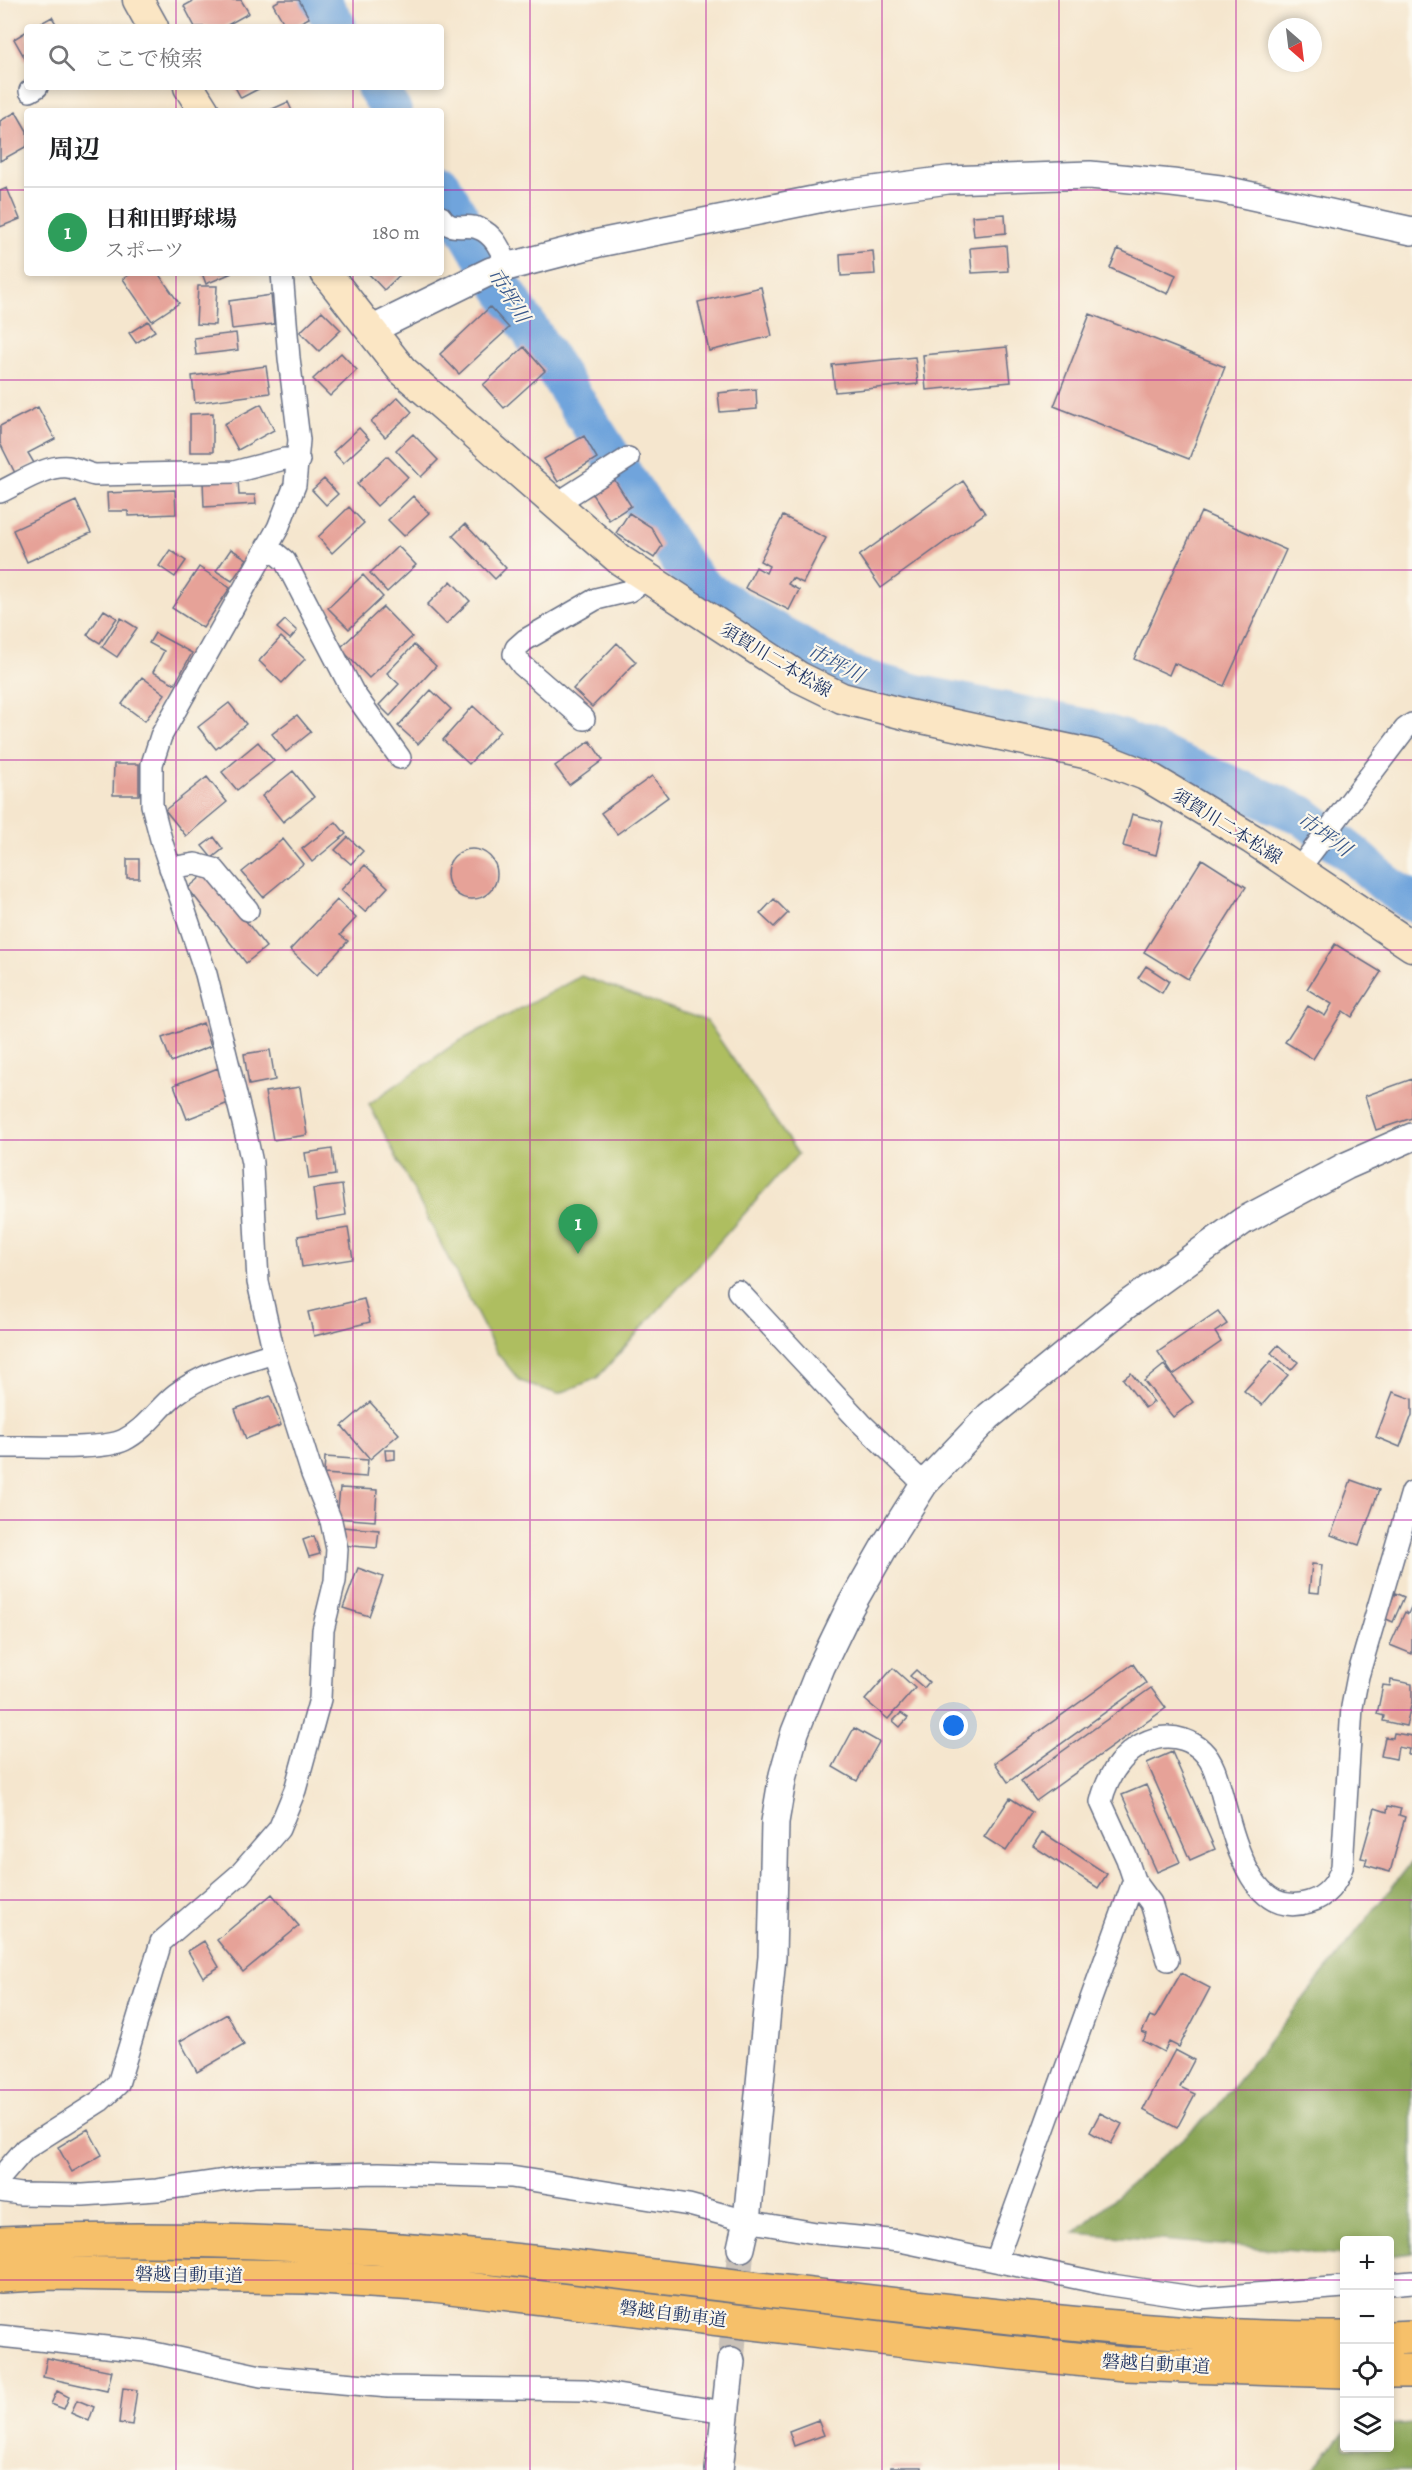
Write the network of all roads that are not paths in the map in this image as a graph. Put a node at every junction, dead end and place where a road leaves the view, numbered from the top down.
1 (191, 90) edge
2 (202, 108) edge
3 (444, 222) edge
4 (1412, 231) edge
5 (508, 266) junction
6 (282, 276) edge
7 (328, 276) edge
8 (372, 330) junction
9 (628, 458) dead end
10 (299, 460) junction
11 (0, 492) edge
12 (556, 504) junction
13 (267, 546) junction
14 (648, 578) junction
15 (584, 719) dead end
16 (1412, 724) edge
17 (400, 758) dead end
18 (170, 868) junction
19 (1298, 870) junction
20 (248, 910) dead end
21 (1412, 946) edge
22 (1412, 1137) edge
23 (738, 1291) dead end
24 (273, 1353) junction
25 (0, 1447) edge
26 (924, 1484) junction
27 (1412, 1492) edge
28 (1134, 1880) junction
29 (1168, 1960) dead end
30 (0, 2178) edge
31 (0, 2191) edge
32 (747, 2221) junction
33 (0, 2243) edge
34 (741, 2248) tunnel mouth
35 (996, 2261) junction
36 (0, 2276) edge
37 (1412, 2282) edge
38 (1394, 2284) edge
39 (1340, 2288) edge
40 (0, 2336) edge
41 (1412, 2337) edge
42 (1340, 2338) edge
43 (1394, 2338) edge
44 (731, 2361) tunnel mouth
45 (1340, 2371) edge
46 (1394, 2371) edge
47 (1412, 2371) edge
48 (725, 2412) junction
49 (719, 2470) edge

1 - 2 main road
3 - 5 street
4 - 5 street
5 - 8 street
6 - 10 street
7 - 8 main road, 須賀川二本松線
8 - 12 main road, 須賀川二本松線
9 - 12 street
10 - 11 street
10 - 13 street
12 - 14 main road, 須賀川二本松線
13 - 17 street
13 - 18 street
14 - 15 street
14 - 19 main road, 須賀川二本松線
16 - 19 street
18 - 20 street
18 - 24 street
19 - 21 main road, 須賀川二本松線
22 - 26 street
23 - 26 street
24 - 25 street
24 - 30 street
26 - 32 street
27 - 28 street
28 - 29 street
28 - 35 street
31 - 32 street
32 - 34 street
32 - 35 street
33 - 42 highway, 磐越自動車道
35 - 39 street
36 - 45 highway, 磐越自動車道
37 - 38 street
40 - 48 street
41 - 43 highway
44 - 48 street
46 - 47 highway
48 - 49 street

